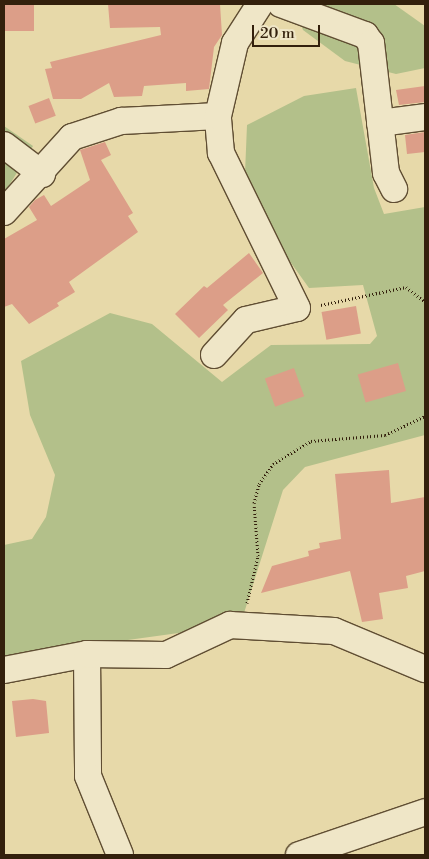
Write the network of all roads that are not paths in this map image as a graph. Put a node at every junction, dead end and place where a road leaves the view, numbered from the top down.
1 (260, 4) edge
2 (281, 4) edge
3 (218, 116) junction
4 (425, 117) edge
5 (380, 122) junction
6 (4, 145) edge
7 (42, 174) junction
8 (394, 189) dead end
9 (4, 212) edge
10 (214, 355) dead end
11 (86, 654) junction
12 (425, 669) edge
13 (4, 670) edge
14 (425, 812) edge
15 (336, 848) edge
16 (120, 855) edge
17 (298, 855) edge

1 - 3 street
2 - 5 street
3 - 7 street
3 - 10 street
4 - 5 street
5 - 8 street
6 - 7 street
7 - 9 street
11 - 12 street
11 - 13 street
11 - 16 street
14 - 15 street
15 - 17 street

